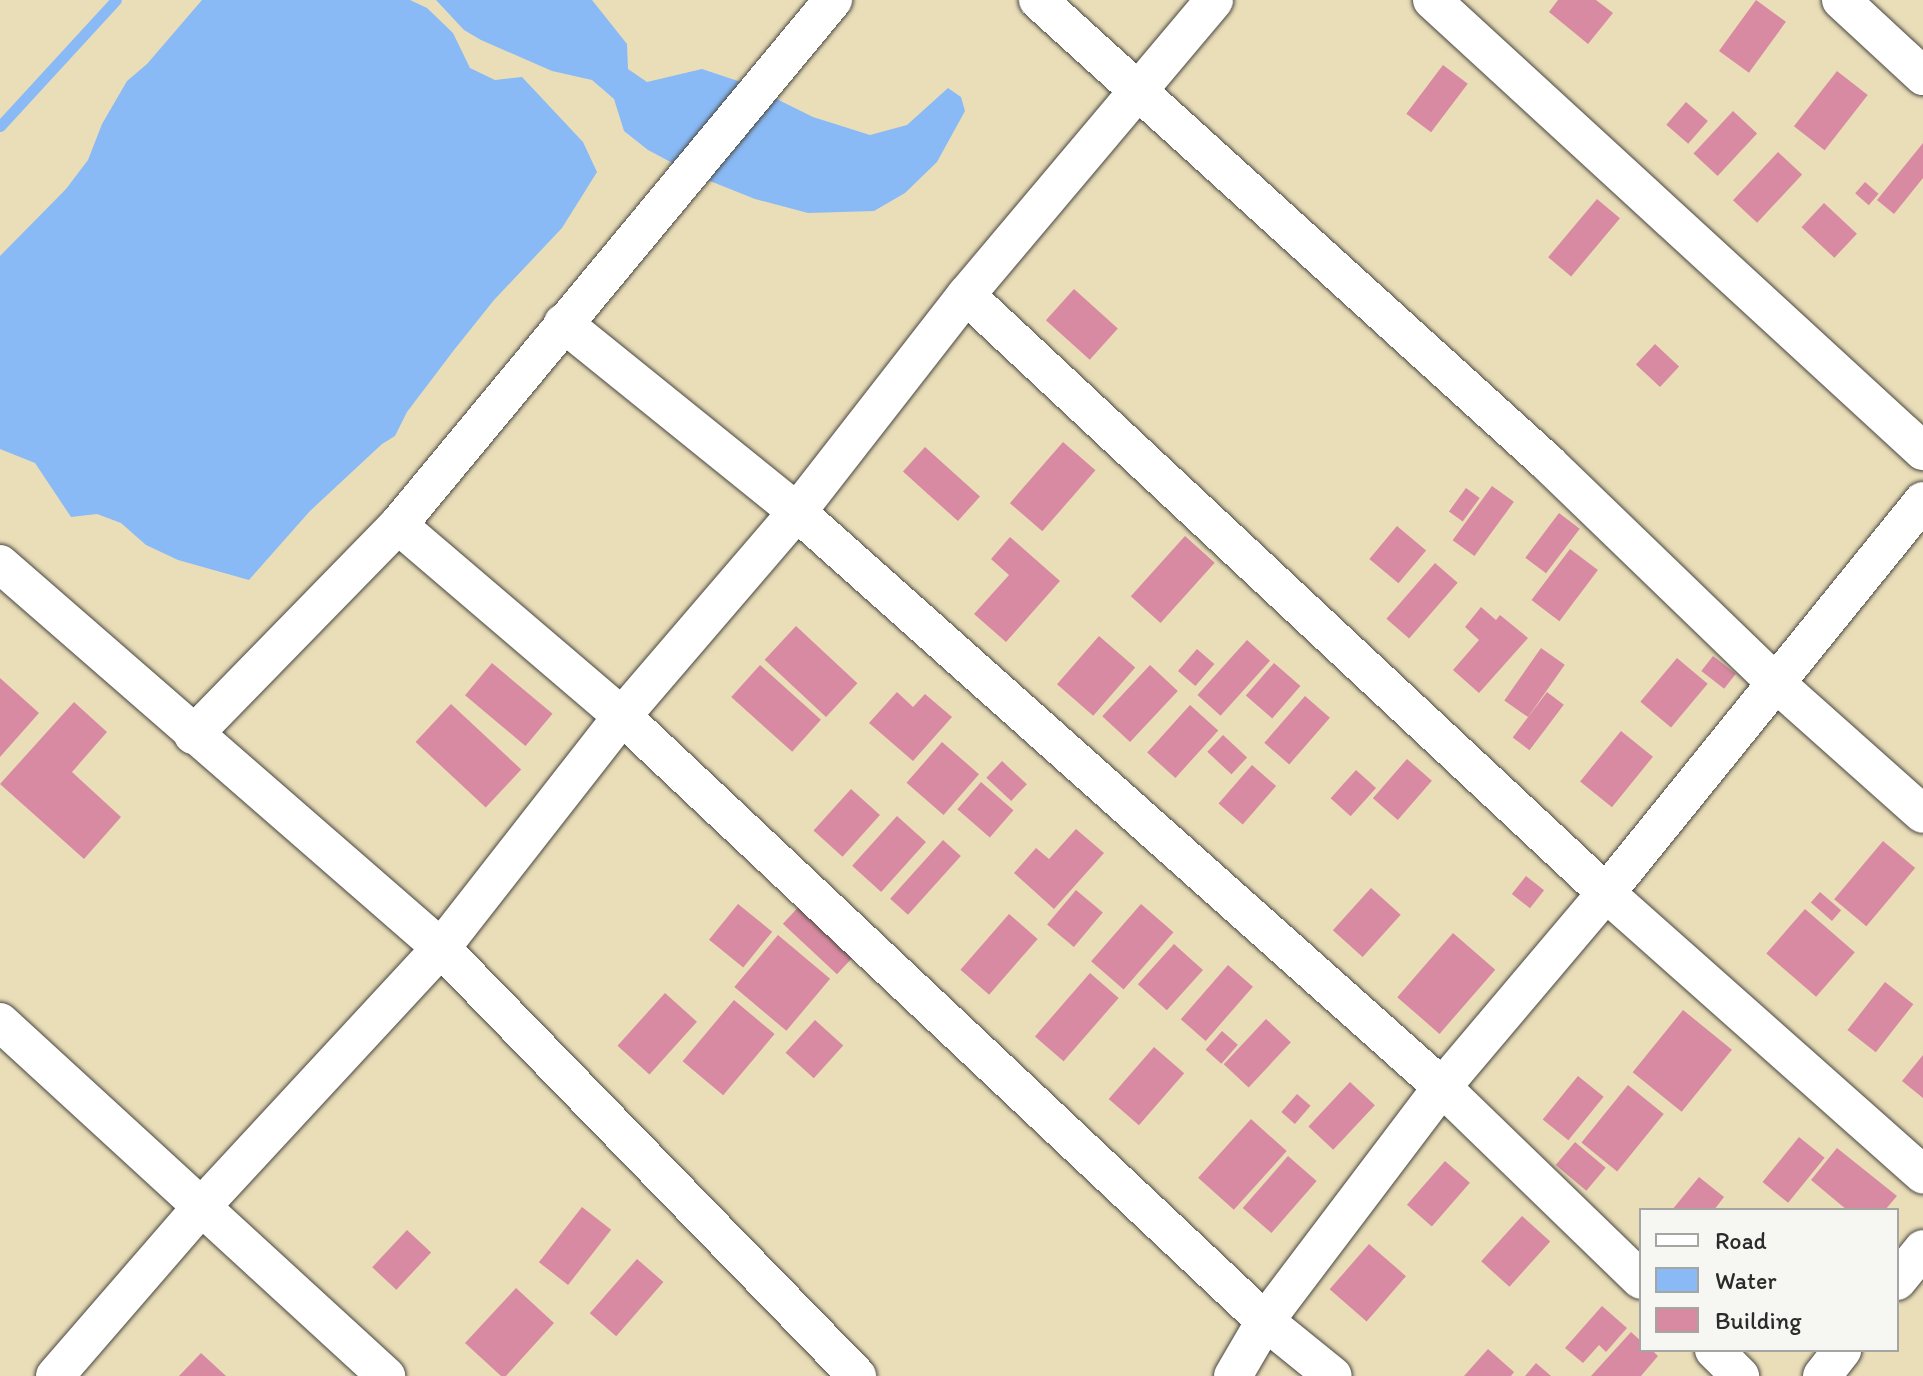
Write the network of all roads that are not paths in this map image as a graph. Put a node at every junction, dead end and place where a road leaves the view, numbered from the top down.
1 (833, 0) edge
2 (1038, 0) edge
3 (1214, 0) edge
4 (1432, 0) edge
5 (1841, 0) edge
6 (1923, 76) edge
7 (1138, 90) junction
8 (966, 295) junction
9 (563, 323) junction
10 (1923, 451) edge
11 (1923, 501) edge
12 (797, 512) junction
13 (398, 525) junction
14 (0, 564) edge
15 (1777, 684) junction
16 (622, 716) junction
17 (193, 735) junction
18 (1923, 814) edge
19 (1606, 893) junction
20 (441, 948) junction
21 (0, 1022) edge
22 (1442, 1087) junction
23 (1923, 1174) edge
24 (202, 1206) junction
25 (1923, 1249) edge
26 (1639, 1278) edge
27 (1899, 1279) edge
28 (1265, 1321) junction
29 (1716, 1352) edge
30 (1840, 1352) edge
31 (55, 1376) edge
32 (386, 1376) edge
33 (857, 1376) edge
34 (1233, 1376) edge
35 (1333, 1376) edge
36 (1740, 1376) edge
37 (1822, 1376) edge

1 - 9 street
2 - 7 street
3 - 7 street
4 - 10 street
5 - 6 street
7 - 8 street
7 - 15 street
8 - 12 street
8 - 19 street
9 - 12 street
9 - 13 street
11 - 15 street
12 - 16 street
12 - 22 street
13 - 16 street
13 - 17 street
14 - 17 street
15 - 18 street
15 - 19 street
16 - 20 street
16 - 28 street
17 - 20 street
19 - 22 street
19 - 23 street
20 - 24 street
20 - 33 street
21 - 24 street
22 - 26 street
22 - 28 street
24 - 31 street
24 - 32 street
25 - 27 street
28 - 34 street
28 - 35 street
29 - 36 street
30 - 37 street

